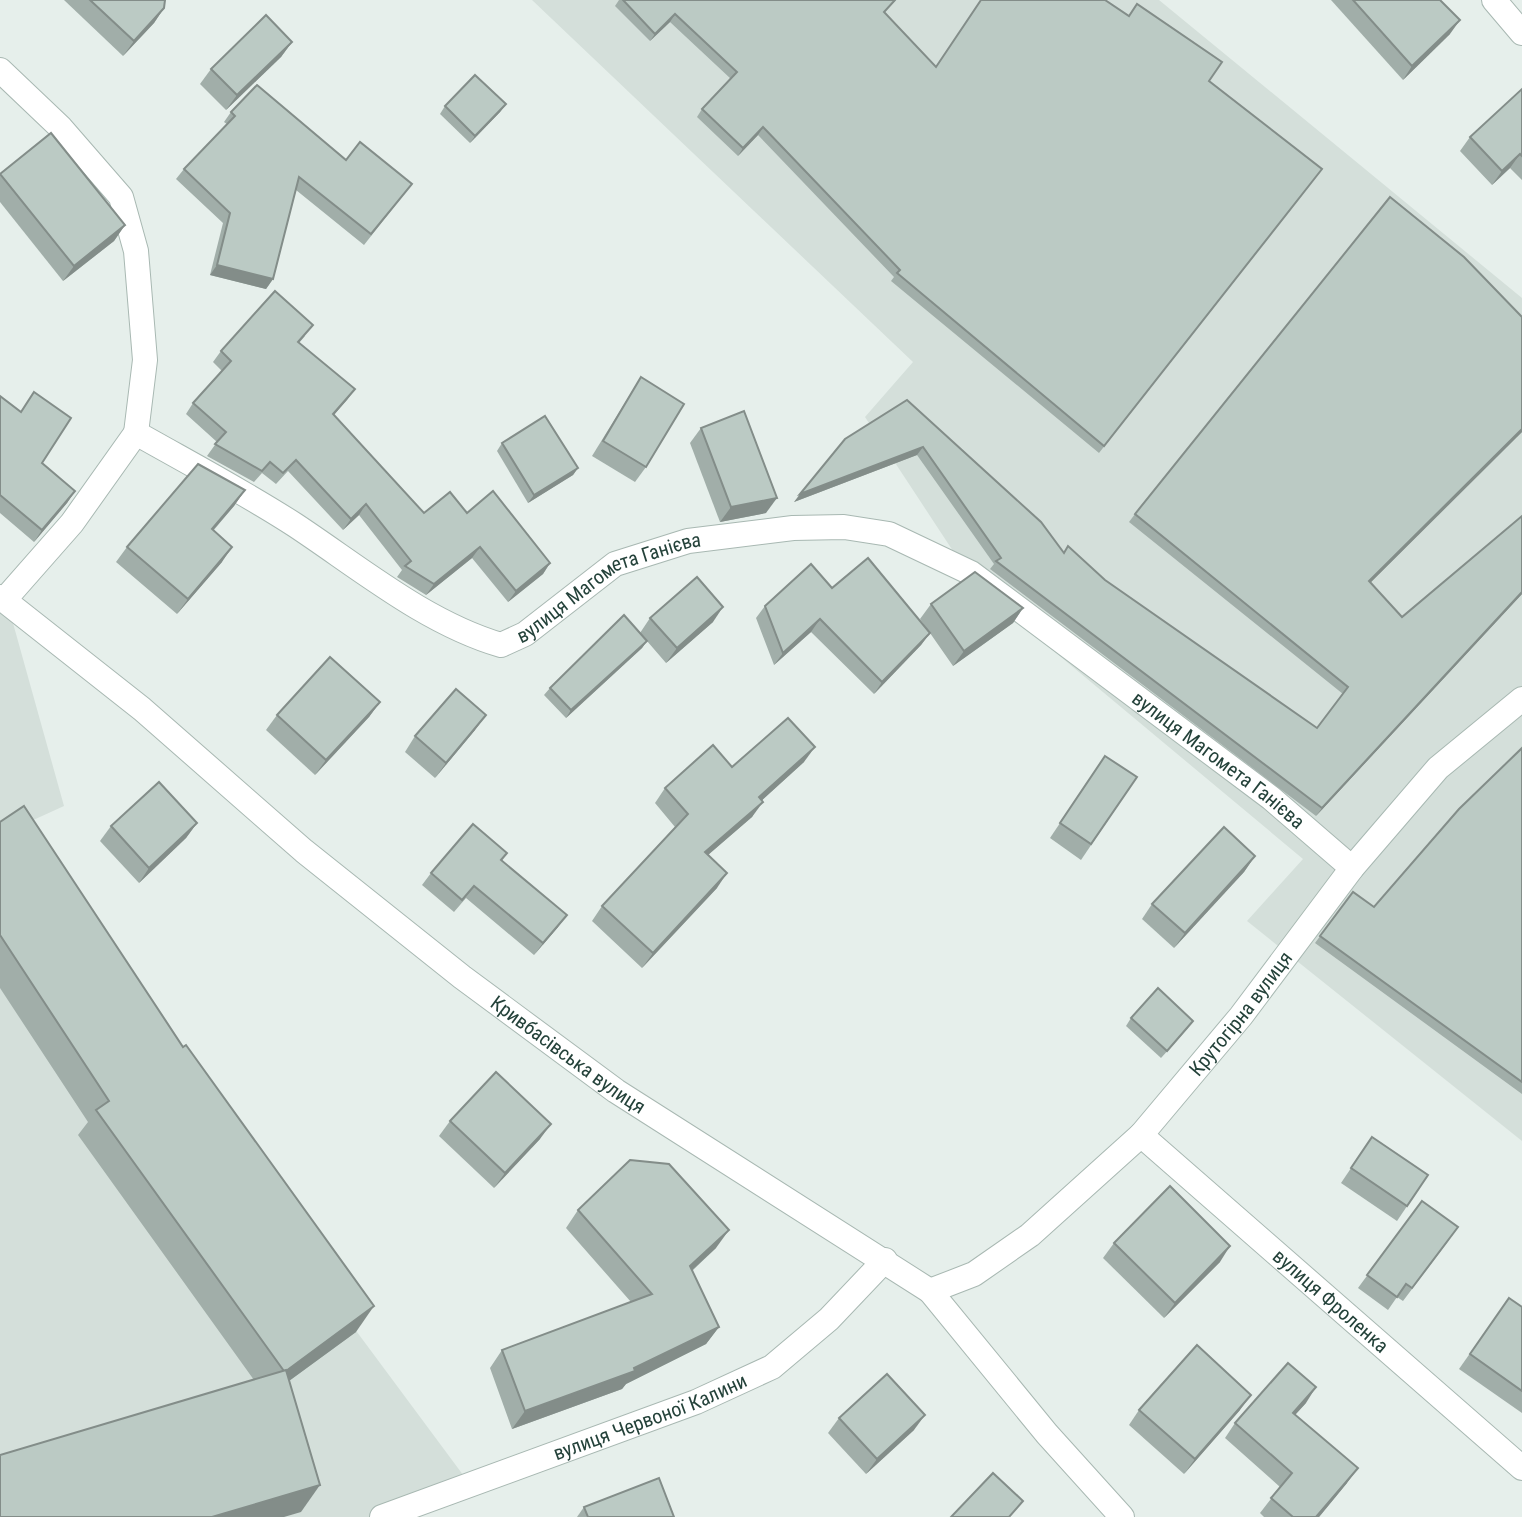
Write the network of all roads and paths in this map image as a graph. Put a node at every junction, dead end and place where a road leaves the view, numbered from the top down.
1 (1494, 0) edge
2 (1522, 33) edge
3 (0, 70) edge
4 (136, 433) junction
5 (3, 598) edge
6 (1522, 699) edge
7 (1352, 868) junction
8 (1141, 1135) junction
9 (885, 1260) junction
10 (930, 1291) junction
11 (1522, 1468) edge
12 (382, 1517) edge
13 (1122, 1517) edge

1 - 2 street
3 - 4 street
4 - 5 street
4 - 7 street, вулиця Магомета Ганієва
5 - 9 street, Кривбасівська вулиця
6 - 7 street, Крутогірна вулиця
7 - 8 street, Крутогірна вулиця
8 - 10 street, Крутогірна вулиця
8 - 11 street, вулиця Фроленка
9 - 10 street, Кривбасівська вулиця
9 - 12 street, вулиця Червоної Калини
10 - 13 street, Кривбасівська вулиця

